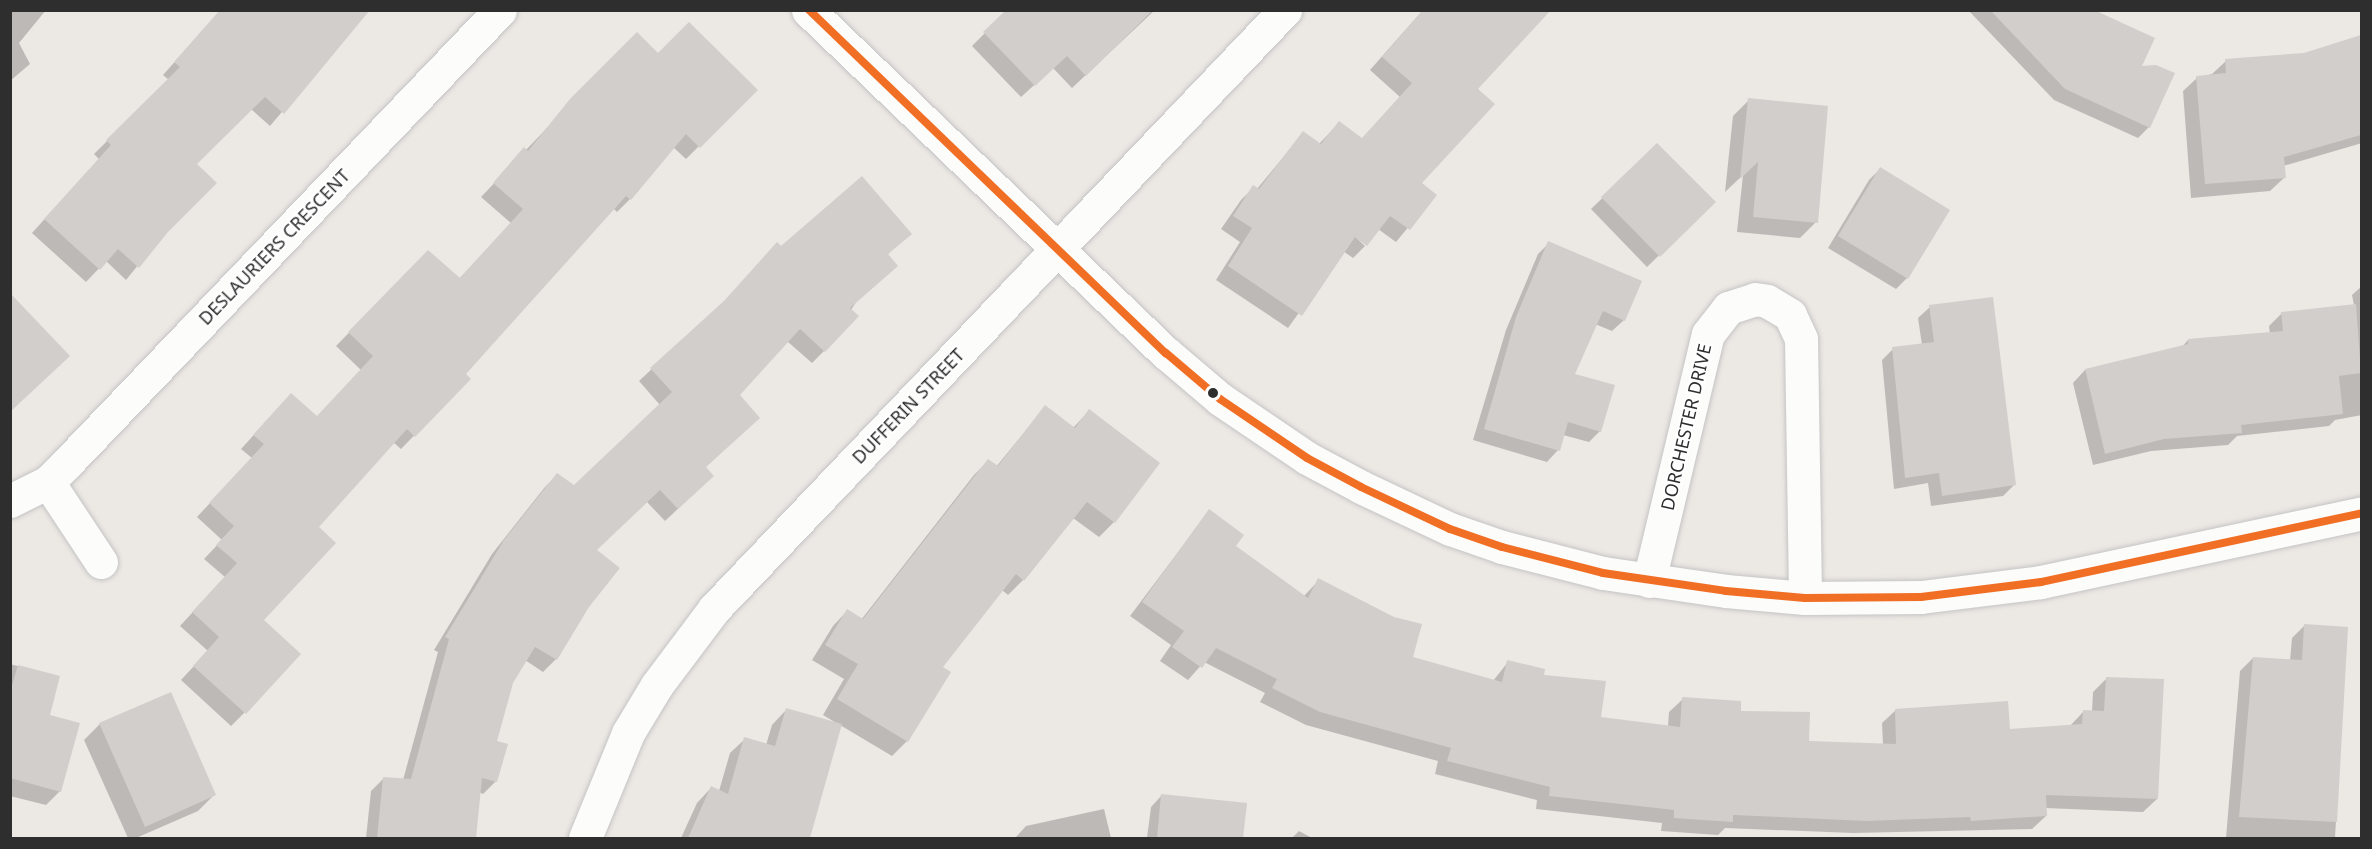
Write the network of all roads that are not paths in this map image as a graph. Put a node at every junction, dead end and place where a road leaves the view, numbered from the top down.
1 (500, 10) edge
2 (808, 10) edge
3 (1285, 10) edge
4 (1059, 249) junction
5 (48, 482) junction
6 (10, 501) edge
7 (2361, 513) edge
8 (101, 562) dead end
9 (1649, 581) junction
10 (1805, 598) junction
11 (585, 838) edge

1 - 5 street, DESLAURIERS CRESCENT
2 - 4 street
3 - 4 street, DUFFERIN STREET
4 - 9 street
4 - 11 street, DUFFERIN STREET
5 - 6 street, DESLAURIERS CRESCENT
5 - 8 street
7 - 10 street
9 - 10 street
9 - 10 street, DORCHESTER DRIVE

